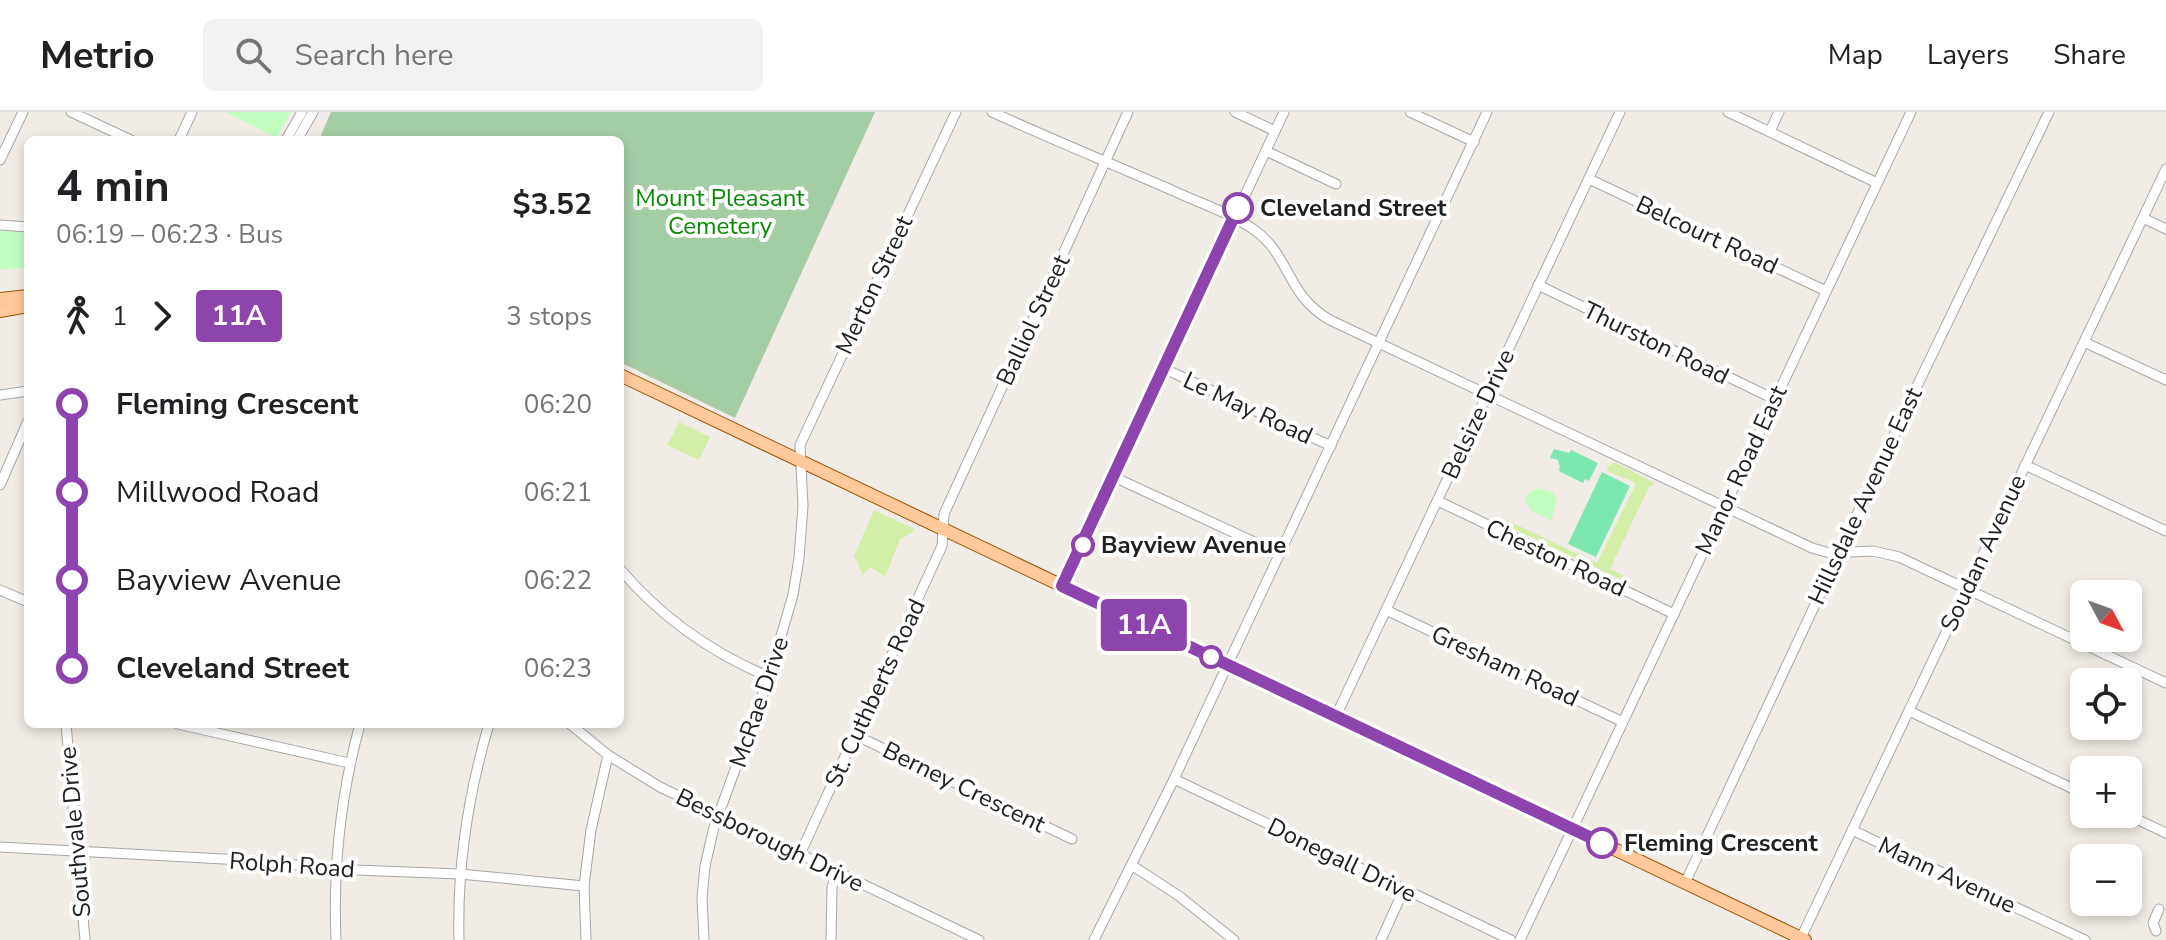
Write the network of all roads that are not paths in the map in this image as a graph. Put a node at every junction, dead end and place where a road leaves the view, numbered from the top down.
1 (23, 112) edge
2 (71, 112) edge
3 (192, 112) edge
4 (302, 112) edge
5 (313, 112) edge
6 (956, 112) edge
7 (992, 112) edge
8 (1128, 112) edge
9 (1235, 112) edge
10 (1284, 112) edge
11 (1410, 112) edge
12 (1487, 112) edge
13 (1620, 112) edge
14 (1728, 112) edge
15 (1779, 112) edge
16 (1911, 112) edge
17 (2049, 112) edge
18 (1275, 131) junction
19 (1770, 131) junction
20 (122, 136) edge
21 (181, 136) edge
22 (294, 136) edge
23 (295, 136) edge
24 (1474, 142) junction
25 (1266, 151) junction
26 (0, 160) edge
27 (1104, 162) junction
28 (2166, 169) edge
29 (1589, 179) junction
30 (1877, 183) junction
31 (1336, 184) dead end
32 (1234, 218) junction
33 (2143, 218) junction
34 (0, 225) edge
35 (24, 227) edge
36 (2166, 229) edge
37 (1538, 285) junction
38 (1826, 291) junction
39 (24, 296) edge
40 (0, 299) edge
41 (24, 307) edge
42 (0, 311) edge
43 (1379, 342) junction
44 (2084, 342) junction
45 (1165, 369) junction
46 (624, 379) edge
47 (2166, 380) edge
48 (24, 392) edge
49 (1487, 394) junction
50 (0, 395) edge
51 (1774, 399) junction
52 (24, 430) edge
53 (1331, 446) junction
54 (800, 461) junction
55 (2025, 465) junction
56 (1114, 477) junction
57 (0, 485) edge
58 (1438, 501) junction
59 (1725, 506) junction
60 (943, 529) junction
61 (2166, 531) edge
62 (1840, 552) junction
63 (1280, 554) junction
64 (624, 573) edge
65 (1062, 586) junction
66 (1967, 588) junction
67 (0, 590) edge
68 (24, 600) edge
69 (1386, 610) junction
70 (1674, 614) junction
71 (1227, 665) junction
72 (769, 677) junction
73 (2166, 683) edge
74 (1909, 711) junction
75 (1336, 716) junction
76 (1623, 722) junction
77 (66, 728) edge
78 (196, 728) edge
79 (359, 728) edge
80 (488, 728) edge
81 (575, 728) edge
82 (855, 735) junction
83 (608, 755) junction
84 (349, 763) junction
85 (1174, 779) junction
86 (2070, 787) edge
87 (718, 815) junction
88 (2142, 822) edge
89 (1572, 829) junction
90 (1852, 830) junction
91 (2166, 833) edge
92 (1072, 839) dead end
93 (0, 847) edge
94 (76, 851) junction
95 (800, 854) junction
96 (1133, 866) junction
97 (337, 869) junction
98 (837, 872) junction
99 (460, 874) junction
100 (1685, 883) junction
101 (584, 886) junction
102 (1404, 889) junction
103 (2159, 909) dead end
104 (2156, 931) dead end
105 (1802, 939) edge
106 (85, 940) edge
107 (336, 940) edge
108 (459, 940) edge
109 (586, 940) edge
110 (704, 940) edge
111 (831, 940) edge
112 (979, 940) edge
113 (1094, 940) edge
114 (1234, 940) edge
115 (1381, 940) edge
116 (1511, 940) edge
117 (1520, 940) edge
118 (2085, 940) edge

1 - 26 street
2 - 20 street
3 - 21 street
4 - 22 street
5 - 23 street
6 - 54 street, Merton Street
7 - 27 street
8 - 27 street, Balliol Street
9 - 18 street
10 - 18 street
11 - 24 street
12 - 24 street
13 - 29 street, Belsize Drive
14 - 19 street
15 - 19 street
16 - 30 street, Manor Road East
17 - 62 street, Hillsdale Avenue East
18 - 25 street
19 - 30 street
24 - 43 street
25 - 31 street
25 - 32 street
27 - 32 street
27 - 60 street, Balliol Street
28 - 33 street, Soudan Avenue
29 - 37 street, Belsize Drive
29 - 38 street, Belcourt Road
30 - 38 street, Manor Road East
32 - 43 street
32 - 45 street
33 - 36 street
33 - 44 street, Soudan Avenue
34 - 35 street
37 - 49 street, Belsize Drive
37 - 51 street, Thurston Road
38 - 51 street, Manor Road East
39 - 40 main road
41 - 42 main road
43 - 49 street
43 - 53 street
44 - 47 street
44 - 55 street, Soudan Avenue
45 - 53 street, Le May Road
45 - 56 street
46 - 54 main road
48 - 50 street
49 - 58 street, Belsize Drive
49 - 59 street
51 - 59 street, Manor Road East
52 - 57 street
53 - 63 street
54 - 60 main road
54 - 72 street, McRae Drive
55 - 61 street
55 - 66 street, Soudan Avenue
56 - 63 street
56 - 65 street
58 - 69 street, Belsize Drive
58 - 70 street, Cheston Road
59 - 62 street
59 - 70 street, Manor Road East
60 - 65 main road
60 - 82 street, St. Cuthberts Road
62 - 66 street
62 - 100 street, Hillsdale Avenue East
63 - 71 street
64 - 72 street
65 - 71 main road
66 - 73 street
66 - 74 street, Soudan Avenue
67 - 68 street
69 - 75 street, Belsize Drive
69 - 76 street, Gresham Road
70 - 76 street, Manor Road East
71 - 75 main road
71 - 85 street
72 - 87 street, McRae Drive
74 - 86 street
74 - 90 street, Soudan Avenue
75 - 89 main road
76 - 89 street, Manor Road East
77 - 94 street, Southvale Drive
78 - 84 street
79 - 84 street
80 - 99 street
81 - 83 street, Bessborough Drive
82 - 92 street, Berney Crescent
82 - 95 street, St. Cuthberts Road
83 - 87 street, Bessborough Drive
83 - 101 street
84 - 97 street
85 - 96 street
85 - 102 street, Donegall Drive
87 - 95 street, Bessborough Drive
87 - 110 street, McRae Drive
88 - 91 street
89 - 100 main road
89 - 117 street
90 - 105 street, Soudan Avenue
90 - 118 street, Mann Avenue
93 - 94 street, Rolph Road
94 - 97 street, Rolph Road
94 - 106 street, Southvale Drive
95 - 98 street, Bessborough Drive
96 - 113 street
96 - 114 street
97 - 99 street, Rolph Road
97 - 107 street
98 - 111 street
98 - 112 street, Bessborough Drive
99 - 101 street, Rolph Road
99 - 108 street
100 - 105 main road
101 - 109 street
102 - 115 street
102 - 116 street, Donegall Drive
103 - 104 street

